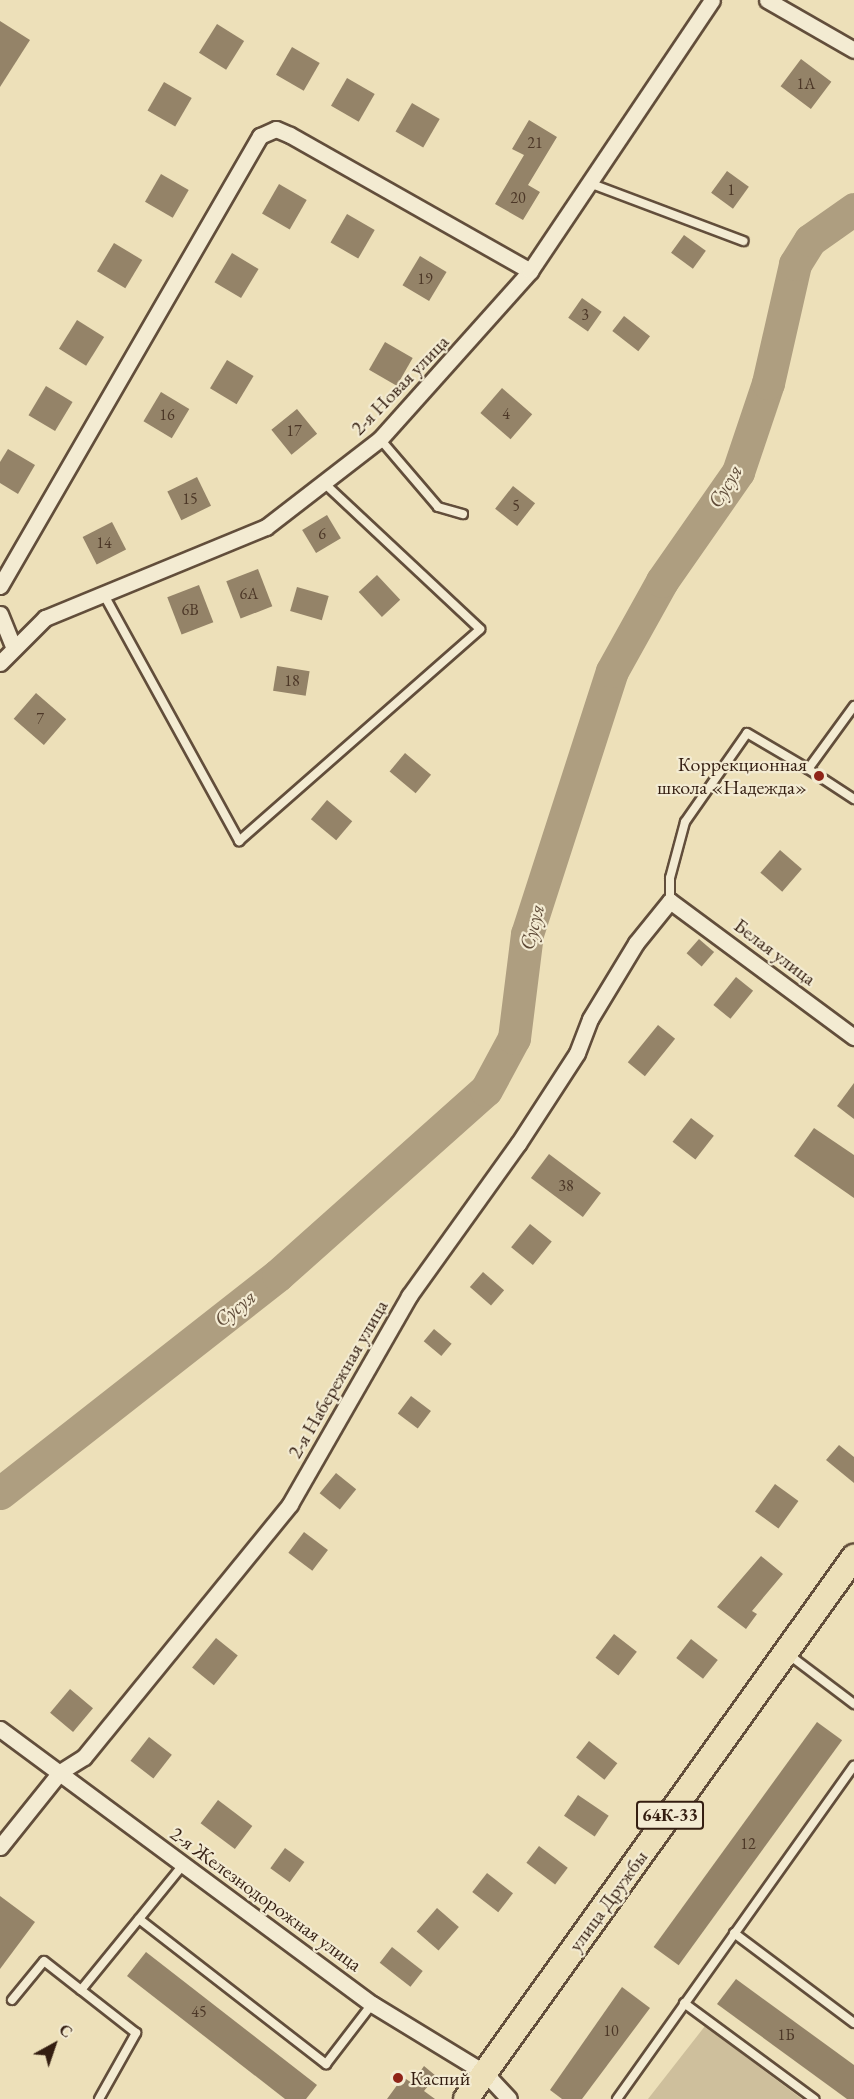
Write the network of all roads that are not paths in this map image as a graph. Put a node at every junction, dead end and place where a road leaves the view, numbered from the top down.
1 (712, 0) edge
2 (767, 0) edge
3 (854, 50) edge
4 (588, 183) junction
5 (743, 241) dead end
6 (530, 271) junction
7 (380, 439) junction
8 (325, 484) junction
9 (463, 514) dead end
10 (0, 586) edge
11 (104, 594) junction
12 (2, 622) edge
13 (14, 648) junction
14 (0, 663) edge
15 (854, 707) edge
16 (808, 769) junction
17 (854, 799) edge
18 (670, 901) junction
19 (854, 1037) edge
20 (854, 1557) edge
21 (786, 1653) junction
22 (854, 1704) edge
23 (0, 1729) edge
24 (854, 1766) edge
25 (60, 1772) junction
26 (0, 1847) edge
27 (183, 1865) junction
28 (139, 1919) junction
29 (735, 1933) junction
30 (81, 1990) junction
31 (12, 2000) dead end
32 (684, 2003) junction
33 (372, 2004) junction
34 (854, 2023) edge
35 (485, 2073) junction
36 (622, 2097) edge
37 (99, 2099) edge
38 (466, 2099) edge
39 (509, 2099) edge
40 (814, 2099) edge

1 - 4 street, 2-я Новая улица
2 - 3 street
4 - 5 lane
4 - 6 street, 2-я Новая улица
6 - 7 street, 2-я Новая улица
6 - 10 street
7 - 8 street, 2-я Новая улица
7 - 9 lane
8 - 11 street, 2-я Новая улица
8 - 11 lane
11 - 13 street, 2-я Новая улица
12 - 13 street
13 - 14 street, 2-я Новая улица
15 - 16 lane
16 - 17 lane
16 - 18 lane
18 - 19 street, Белая улица
18 - 25 street, 2-я Набережная улица
20 - 21 main road, улица Дружбы / 64К-33
21 - 22 lane
21 - 35 main road, улица Дружбы / 64К-33
23 - 25 street, 2-я Железнодорожная улица
24 - 29 lane
25 - 26 street, 2-я Набережная улица
25 - 27 street, 2-я Железнодорожная улица
27 - 28 lane
27 - 33 street, 2-я Железнодорожная улица
28 - 30 lane
28 - 33 lane
29 - 32 lane
29 - 34 lane
30 - 31 lane
30 - 37 lane
32 - 36 lane
32 - 40 lane
33 - 35 street, 2-я Железнодорожная улица
35 - 38 main road, улица Дружбы / 64К-33
35 - 39 street, 2-я Железнодорожная улица

